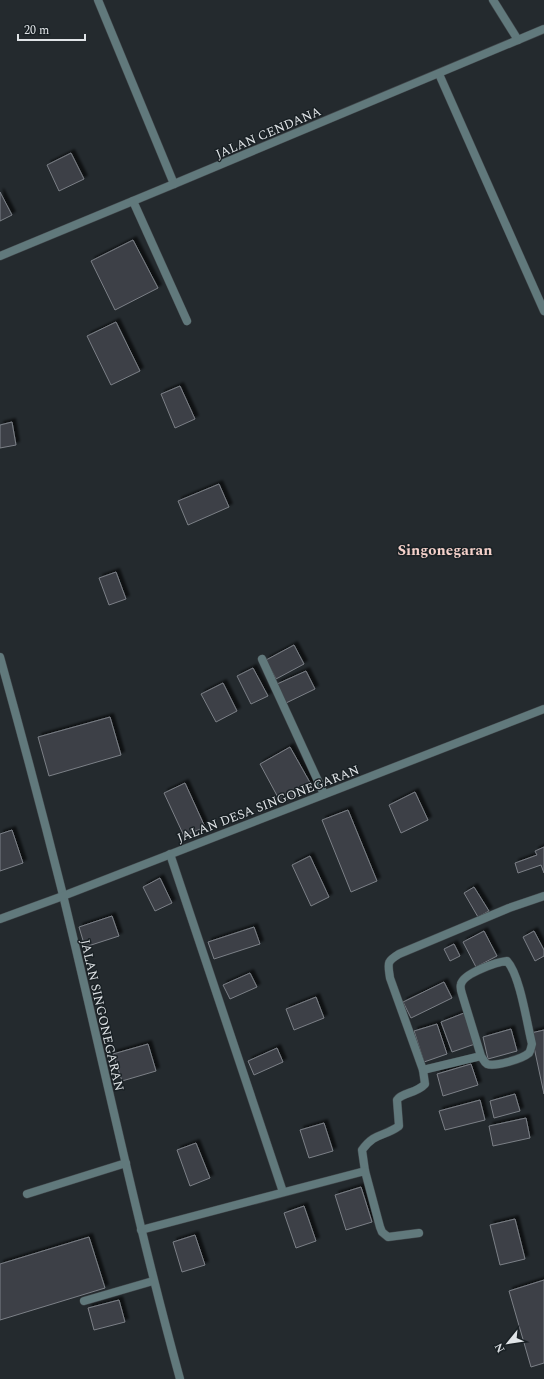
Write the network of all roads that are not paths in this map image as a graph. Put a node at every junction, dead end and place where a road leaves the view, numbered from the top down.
1 (98, 0) edge
2 (493, 0) edge
3 (544, 29) edge
4 (518, 40) junction
5 (439, 74) junction
6 (174, 184) junction
7 (134, 201) junction
8 (0, 256) edge
9 (544, 311) edge
10 (187, 321) dead end
11 (0, 656) edge
12 (262, 659) dead end
13 (544, 708) edge
14 (324, 794) junction
15 (170, 854) junction
16 (63, 896) junction
17 (544, 896) edge
18 (0, 919) edge
19 (481, 1056) junction
20 (423, 1070) junction
21 (126, 1163) junction
22 (365, 1171) junction
23 (283, 1192) junction
24 (27, 1194) dead end
25 (142, 1230) junction
26 (419, 1232) dead end
27 (153, 1281) junction
28 (84, 1301) dead end
29 (180, 1379) edge

1 - 6 street
2 - 4 street
3 - 4 street, JALAN CENDANA
4 - 5 street, JALAN CENDANA
5 - 6 street, JALAN CENDANA
5 - 9 street
6 - 7 street, JALAN CENDANA
7 - 8 street, JALAN CENDANA
7 - 10 street
11 - 16 street, JALAN SINGONEGARAN
12 - 14 street
13 - 14 street, JALAN DESA SINGONEGARAN
14 - 15 street, JALAN DESA SINGONEGARAN
15 - 16 street, JALAN DESA SINGONEGARAN
15 - 23 street
16 - 18 street, JALAN DESA SINGONEGARAN
16 - 21 street, JALAN SINGONEGARAN
17 - 20 street
19 - 19 street
19 - 20 street
20 - 22 street
21 - 24 street
21 - 25 street, JALAN SINGONEGARAN
22 - 23 street
22 - 26 street
23 - 25 street
25 - 27 street, JALAN SINGONEGARAN
27 - 28 street
27 - 29 street, JALAN SINGONEGARAN

